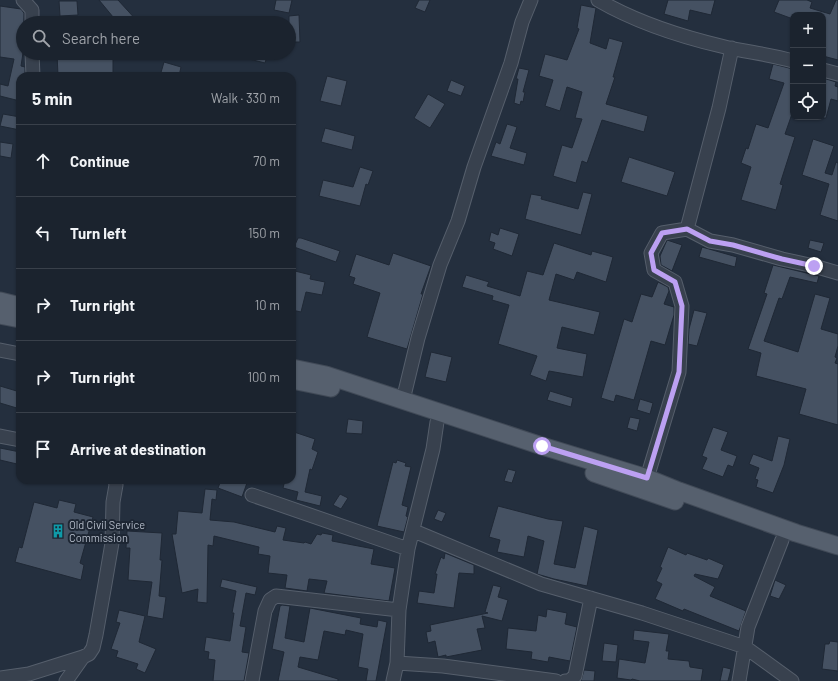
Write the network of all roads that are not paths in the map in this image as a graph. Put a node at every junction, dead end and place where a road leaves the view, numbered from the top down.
1 (23, 0) edge
2 (531, 0) edge
3 (598, 0) edge
4 (32, 16) edge
5 (732, 48) junction
6 (32, 60) edge
7 (790, 61) edge
8 (826, 71) edge
9 (33, 72) edge
10 (838, 74) edge
11 (687, 229) junction
12 (838, 272) edge
13 (0, 300) edge
14 (16, 305) edge
15 (0, 315) edge
16 (16, 318) edge
17 (0, 350) edge
18 (16, 353) edge
19 (296, 369) edge
20 (296, 381) edge
21 (403, 400) junction
22 (436, 422) junction
23 (0, 436) edge
24 (16, 439) edge
25 (647, 478) junction
26 (116, 484) edge
27 (252, 495) dead end
28 (414, 531) junction
29 (782, 540) junction
30 (838, 546) edge
31 (408, 549) junction
32 (838, 557) edge
33 (591, 598) junction
34 (399, 610) junction
35 (745, 647) junction
36 (83, 657) junction
37 (396, 663) junction
38 (0, 678) edge
39 (66, 681) edge
40 (252, 681) edge
41 (393, 681) edge
42 (556, 681) edge
43 (565, 681) edge
44 (739, 681) edge
45 (792, 681) edge

1 - 4 street
2 - 21 street
3 - 5 street
5 - 7 street
5 - 11 street
6 - 9 street
8 - 10 street
11 - 12 street
11 - 25 street
13 - 14 main road
15 - 16 main road
17 - 18 street
19 - 21 main road
20 - 22 main road
21 - 25 main road
22 - 28 street
22 - 29 main road
23 - 24 street
25 - 30 main road
26 - 36 street
27 - 31 street
28 - 31 street
28 - 33 street
29 - 32 main road
29 - 35 street
31 - 34 street
33 - 35 street
33 - 43 street
34 - 37 street
34 - 40 street
35 - 44 street
35 - 45 street
36 - 38 street
36 - 39 street
37 - 41 street
37 - 42 street

